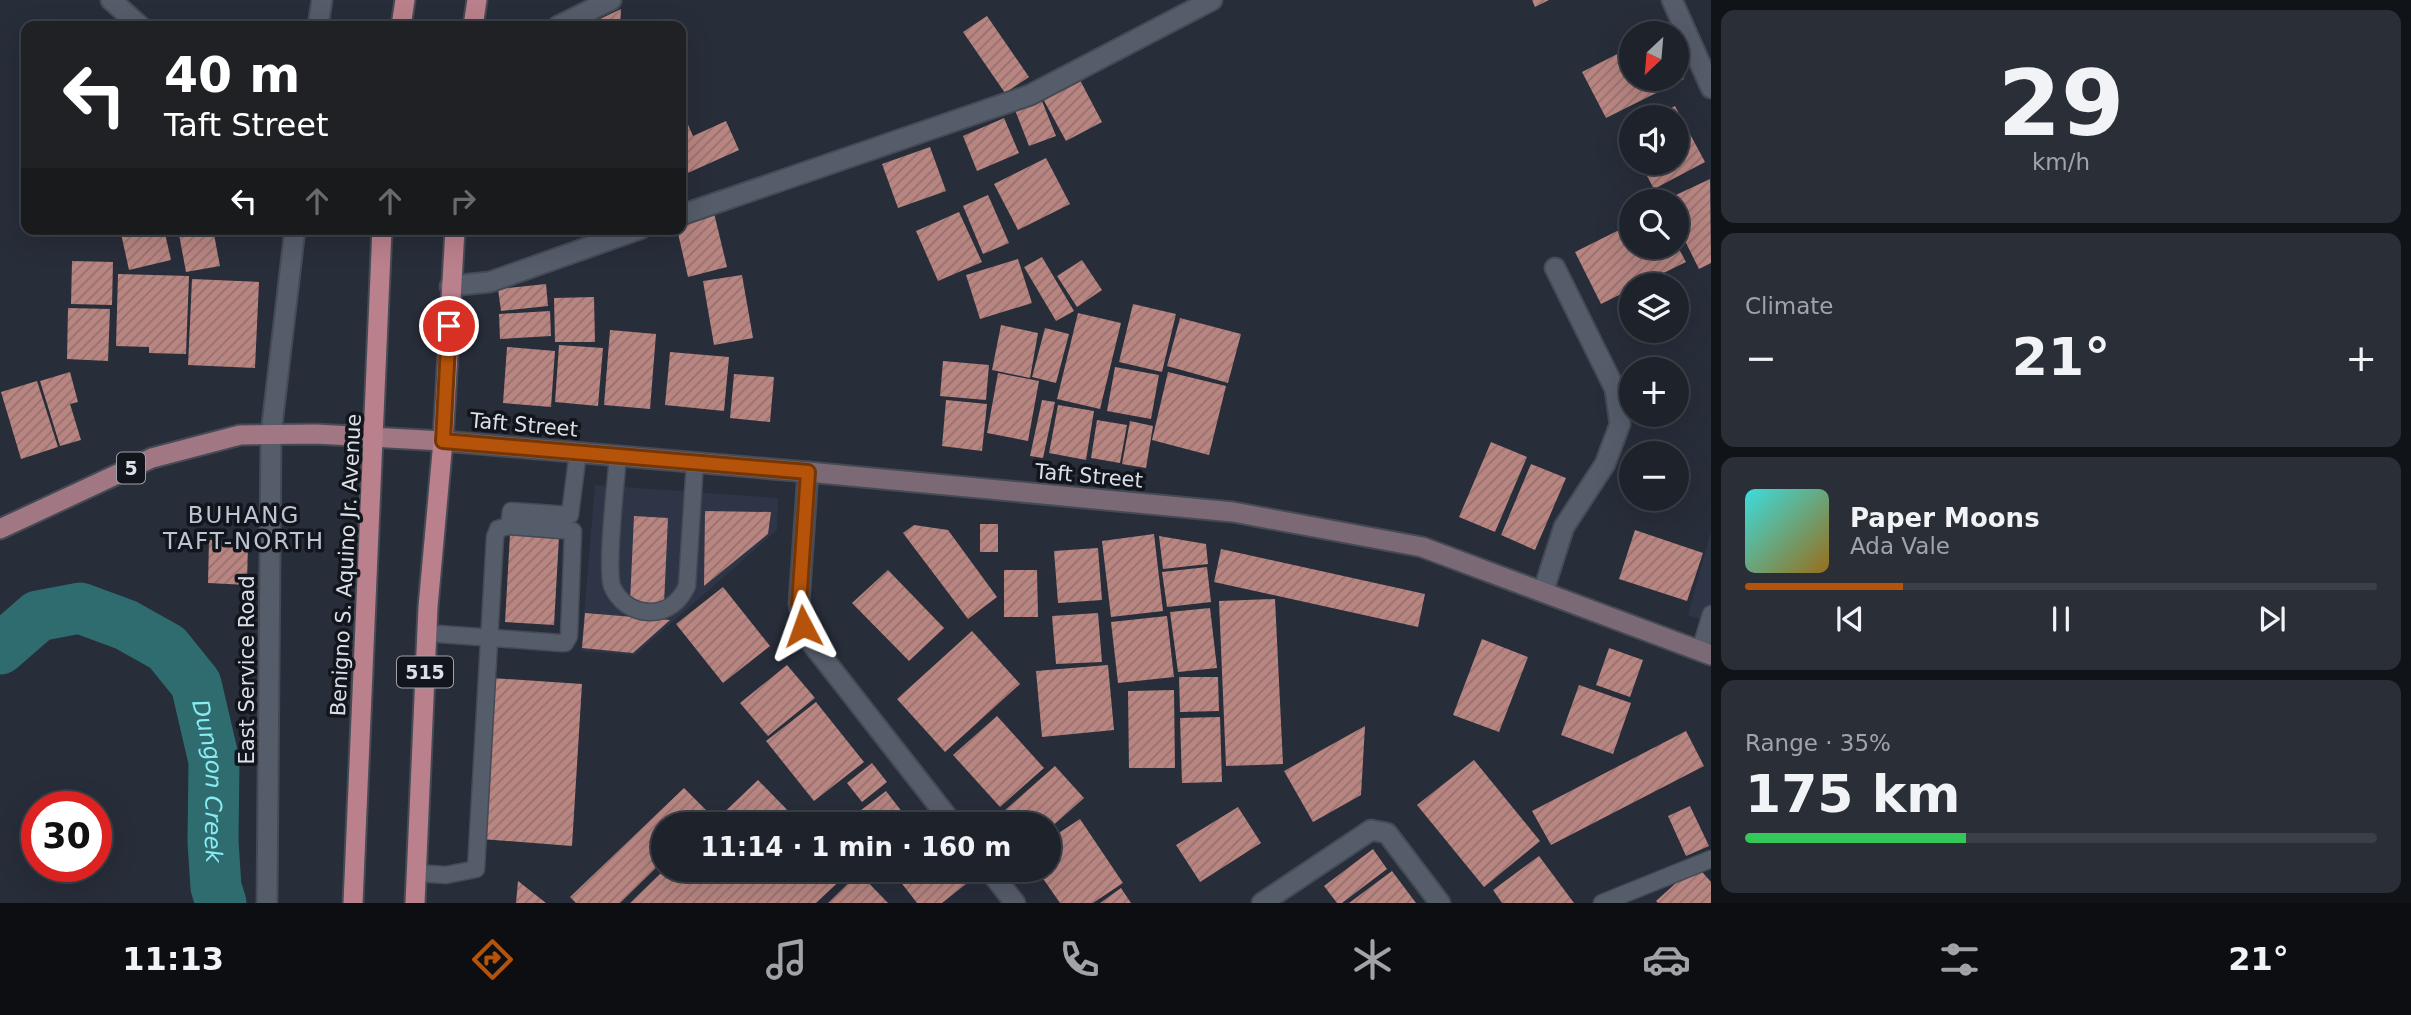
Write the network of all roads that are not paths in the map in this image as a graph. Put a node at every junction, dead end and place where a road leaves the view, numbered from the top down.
1 (111, 0) edge
2 (322, 0) edge
3 (405, 0) edge
4 (477, 0) edge
5 (611, 0) edge
6 (1212, 0) edge
7 (1672, 0) edge
8 (134, 21) edge
9 (319, 21) edge
10 (402, 21) edge
11 (475, 21) edge
12 (568, 21) edge
13 (1711, 88) edge
14 (686, 213) edge
15 (295, 235) edge
16 (382, 235) edge
17 (454, 235) edge
18 (623, 235) edge
19 (1555, 268) dead end
20 (450, 286) junction
21 (271, 434) junction
22 (375, 437) junction
23 (443, 441) junction
24 (578, 452) junction
25 (618, 455) junction
26 (695, 462) junction
27 (808, 472) junction
28 (509, 526) junction
29 (0, 529) edge
30 (1543, 592) junction
31 (1711, 614) edge
32 (426, 633) junction
33 (492, 638) junction
34 (1705, 653) edge
35 (944, 812) edge
36 (1711, 859) edge
37 (416, 873) junction
38 (998, 882) edge
39 (354, 895) edge
40 (1012, 902) edge
41 (267, 903) edge
42 (415, 903) edge
43 (1262, 903) edge
44 (1440, 903) edge
45 (1602, 903) edge

1 - 8 street
2 - 9 street
3 - 10 highway
4 - 11 highway
5 - 12 street
6 - 14 street
7 - 13 street
15 - 21 street, East Service Road
16 - 22 highway, Benigno S. Aquino Jr. Avenue
17 - 20 highway
18 - 20 street
19 - 30 street
20 - 23 highway
21 - 22 main road, 5
21 - 29 main road, 5
21 - 41 street, East Service Road
22 - 23 main road, 5
22 - 39 highway, Benigno S. Aquino Jr. Avenue
23 - 24 main road, Taft Street
23 - 32 highway, 515
24 - 25 main road, Taft Street
24 - 28 lane
25 - 26 main road, Taft Street
25 - 26 lane
26 - 27 main road, Taft Street
27 - 30 main road, Taft Street
27 - 35 street
28 - 33 lane
28 - 33 lane
30 - 34 main road, Taft Street
31 - 34 lane
32 - 33 lane
32 - 37 highway, 515
33 - 37 lane
36 - 45 lane
37 - 42 highway, 515
38 - 40 street
43 - 44 street

